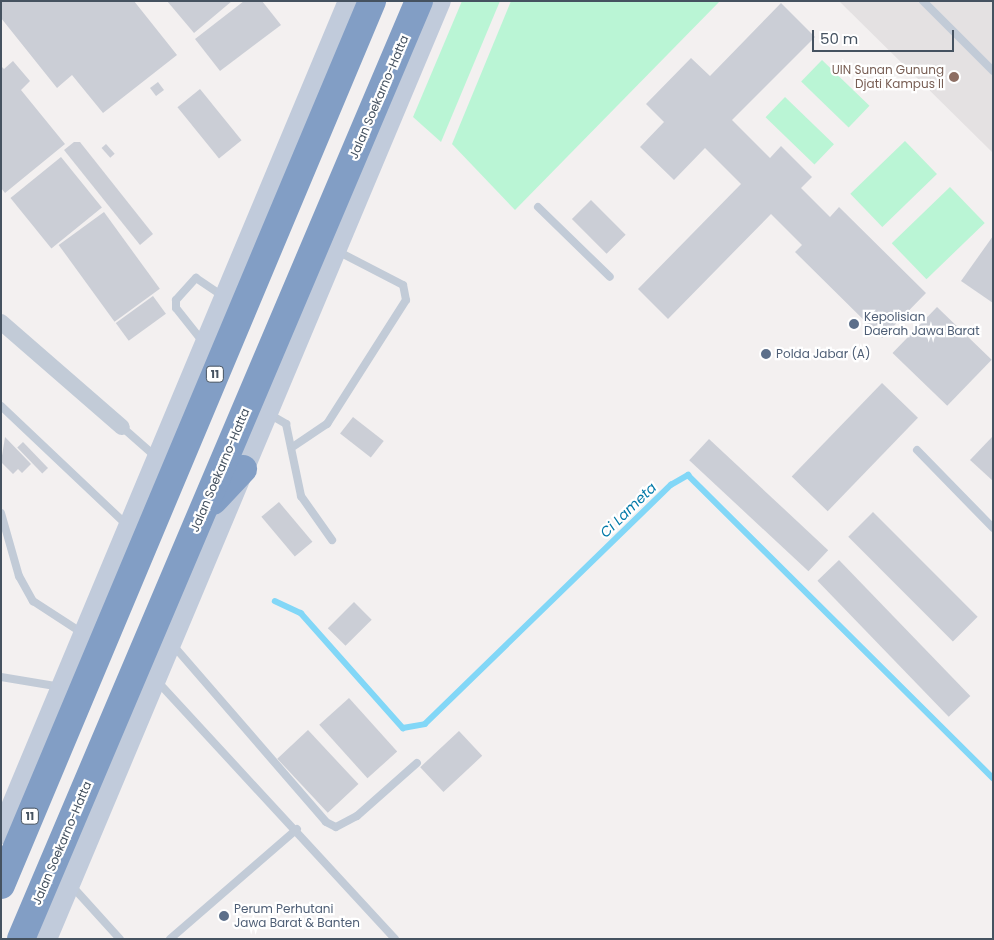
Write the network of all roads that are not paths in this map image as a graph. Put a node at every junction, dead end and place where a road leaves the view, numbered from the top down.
1 (350, 1) edge
2 (372, 1) edge
3 (419, 1) edge
4 (440, 1) edge
5 (923, 1) edge
6 (993, 71) edge
7 (329, 103) junction
8 (285, 158) junction
9 (538, 207) dead end
10 (336, 250) junction
11 (610, 277) dead end
12 (225, 298) junction
13 (1, 322) edge
14 (206, 346) junction
15 (1, 406) edge
16 (267, 413) junction
17 (122, 427) joint
18 (294, 446) junction
19 (918, 450) dead end
20 (158, 459) junction
21 (243, 469) junction
22 (1, 513) edge
23 (201, 514) junction
24 (129, 527) junction
25 (993, 528) edge
26 (332, 540) dead end
27 (85, 635) junction
28 (171, 642) junction
29 (1, 677) edge
30 (155, 679) junction
31 (63, 688) junction
32 (49, 745) junction
33 (417, 763) dead end
34 (297, 829) junction
35 (1, 834) edge
36 (69, 883) junction
37 (1, 885) edge
38 (41, 938) edge
39 (120, 939) edge
40 (170, 939) edge
41 (395, 939) edge

1 - 8 main road
2 - 7 highway, 11
3 - 23 highway, Jalan Soekarno-Hatta
4 - 10 main road, Jalan Soekarno-Hatta
5 - 6 lane
7 - 8 highway
7 - 32 highway, 11
8 - 12 main road
9 - 11 lane
10 - 16 main road, Jalan Soekarno-Hatta
10 - 18 lane
12 - 14 main road
12 - 14 lane
13 - 17 street
14 - 20 main road
15 - 24 lane
16 - 18 lane
16 - 21 main road, Jalan Soekarno-Hatta
17 - 20 lane
18 - 26 lane
19 - 25 lane
20 - 24 main road
21 - 23 highway
21 - 28 main road, Jalan Soekarno-Hatta
22 - 27 lane
23 - 38 highway, Jalan Soekarno-Hatta
24 - 27 main road
27 - 31 main road
28 - 30 main road, Jalan Soekarno-Hatta
28 - 33 lane
29 - 31 lane
30 - 34 lane
30 - 36 main road, Jalan Soekarno-Hatta
31 - 32 main road
32 - 35 main road
32 - 37 highway, 11
34 - 40 lane
34 - 41 lane
36 - 38 main road, Jalan Soekarno-Hatta
36 - 39 lane

